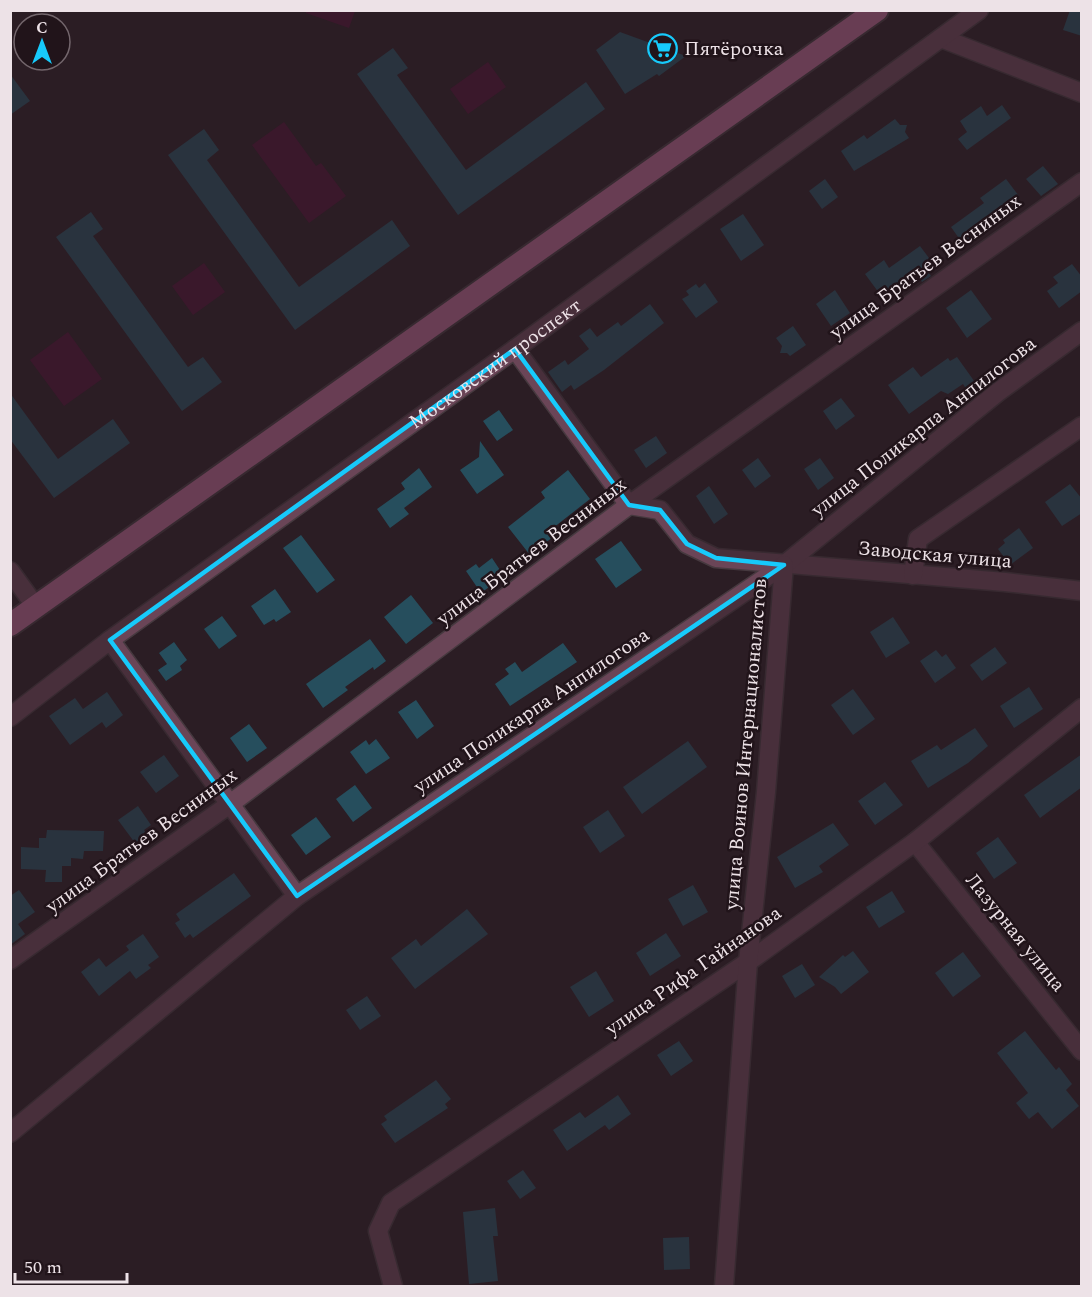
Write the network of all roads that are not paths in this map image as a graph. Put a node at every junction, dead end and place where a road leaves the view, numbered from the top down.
1 (877, 10) edge
2 (979, 10) edge
3 (941, 39) junction
4 (1082, 93) edge
5 (1082, 182) edge
6 (1082, 331) edge
7 (516, 349) junction
8 (1082, 426) edge
9 (629, 505) junction
10 (784, 564) junction
11 (10, 571) edge
12 (914, 575) junction
13 (1082, 591) edge
14 (36, 607) junction
15 (10, 626) edge
16 (110, 640) junction
17 (1082, 708) edge
18 (10, 717) edge
19 (230, 804) junction
20 (915, 842) junction
21 (297, 896) junction
22 (10, 960) edge
23 (748, 962) junction
24 (1082, 1050) edge
25 (10, 1133) edge
26 (393, 1287) edge
27 (724, 1287) edge

1 - 14 main road
2 - 3 street, Московский проспект
3 - 4 street
3 - 7 street, Московский проспект
5 - 9 street, улица Братьев Весниных
6 - 10 street, улица Поликарпа Анпилогова
7 - 9 street
7 - 16 street, Московский проспект
8 - 12 street
9 - 10 street, Заводская улица
9 - 19 street, улица Братьев Весниных
10 - 12 street, Заводская улица
10 - 21 street, улица Поликарпа Анпилогова
10 - 23 street, улица Воинов Интернационалистов
11 - 14 street
12 - 13 street, Заводская улица
14 - 15 main road
16 - 18 street, Московский проспект
16 - 19 street
17 - 20 street, улица Рифа Гайнанова
19 - 21 street
19 - 22 street, улица Братьев Весниных
20 - 23 street, улица Рифа Гайнанова
20 - 24 street, Лазурная улица
21 - 25 street, улица Поликарпа Анпилогова
23 - 26 street, улица Рифа Гайнанова
23 - 27 street, улица Воинов Интернационалистов

